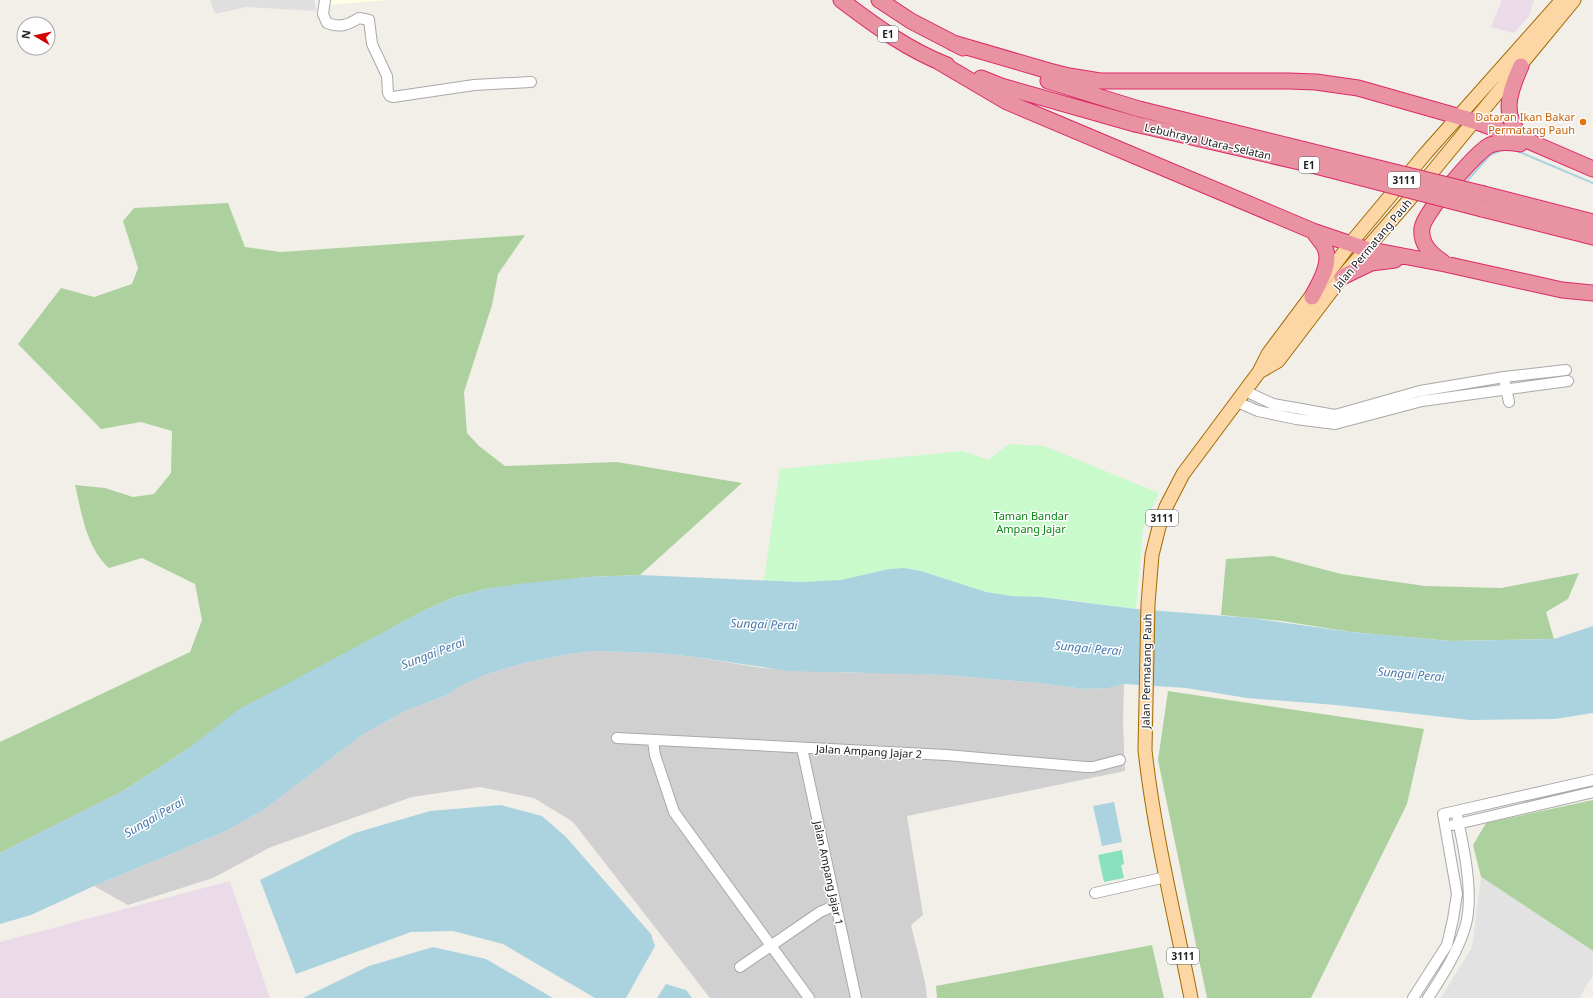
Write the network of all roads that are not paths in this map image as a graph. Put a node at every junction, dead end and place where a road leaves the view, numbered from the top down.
1 (325, 0) edge
2 (841, 0) edge
3 (879, 0) edge
4 (1562, 0) edge
5 (1574, 0) edge
6 (953, 43) junction
7 (939, 62) junction
8 (1520, 66) junction
9 (531, 82) dead end
10 (1457, 117) junction
11 (1474, 122) junction
12 (1526, 140) junction
13 (1542, 148) junction
14 (1593, 169) edge
15 (1483, 201) junction
16 (1593, 222) edge
17 (1313, 231) junction
18 (1593, 237) edge
19 (1350, 244) junction
20 (1366, 249) junction
21 (1410, 258) junction
22 (1445, 264) junction
23 (1342, 277) junction
24 (1593, 293) edge
25 (1312, 297) junction
26 (1566, 370) dead end
27 (1259, 372) junction
28 (1504, 377) junction
29 (1568, 381) dead end
30 (1506, 389) junction
31 (1245, 391) junction
32 (1421, 396) junction
33 (1237, 402) junction
34 (1509, 402) dead end
35 (617, 738) dead end
36 (653, 740) junction
37 (802, 748) junction
38 (1120, 760) dead end
39 (1593, 780) edge
40 (1593, 792) edge
41 (1456, 811) junction
42 (1458, 823) junction
43 (1446, 826) junction
44 (1166, 877) junction
45 (1096, 893) dead end
46 (836, 905) junction
47 (771, 946) junction
48 (740, 967) dead end
49 (809, 998) edge
50 (856, 998) edge
51 (1191, 998) edge
52 (1413, 998) edge
53 (1428, 998) edge

1 - 9 street
2 - 7 highway, Lebuhraya Utara–Selatan / E1
3 - 6 highway, Lebuhraya Utara–Selatan / E1
4 - 10 main road, Jalan Permatang Pauh / 3111
5 - 8 main road, Jalan Permatang Pauh / 3111
6 - 10 highway
6 - 15 highway, Lebuhraya Utara–Selatan / E1, bridge
7 - 15 highway, Lebuhraya Utara–Selatan / E1, bridge
7 - 17 highway
8 - 11 main road, Jalan Permatang Pauh / 3111
8 - 12 highway
10 - 11 highway
10 - 19 main road, Jalan Permatang Pauh / 3111
11 - 12 highway
11 - 20 main road, Jalan Permatang Pauh / 3111
12 - 13 highway
13 - 14 highway
13 - 22 highway
15 - 16 highway, Lebuhraya Utara–Selatan / E1
15 - 18 highway, Lebuhraya Utara–Selatan / E1
17 - 19 highway
17 - 25 highway
19 - 20 highway
19 - 25 main road, Jalan Permatang Pauh / 3111
20 - 21 highway
20 - 23 main road, Jalan Permatang Pauh / 3111
21 - 22 highway
21 - 23 highway
22 - 24 highway
23 - 27 main road, Jalan Permatang Pauh / 3111
25 - 27 main road, Jalan Permatang Pauh / 3111
26 - 28 street
27 - 31 main road, Jalan Permatang Pauh / 3111
28 - 30 street
28 - 32 street
29 - 30 street
30 - 32 street
30 - 34 street
31 - 32 street
31 - 33 main road, Jalan Permatang Pauh / 3111
32 - 33 street
33 - 44 main road, Jalan Permatang Pauh / 3111
35 - 36 street, Jalan Ampang Jajar 2
36 - 37 street, Jalan Ampang Jajar 2
36 - 47 street
37 - 38 street, Jalan Ampang Jajar 2
37 - 46 street, Jalan Ampang Jajar 1
39 - 41 street
40 - 42 street
41 - 42 street
41 - 43 street
42 - 43 street
42 - 53 street
43 - 52 street
44 - 45 street
44 - 51 main road, Jalan Permatang Pauh / 3111
46 - 47 street
46 - 50 street, Jalan Ampang Jajar 1
47 - 48 street
47 - 49 street

